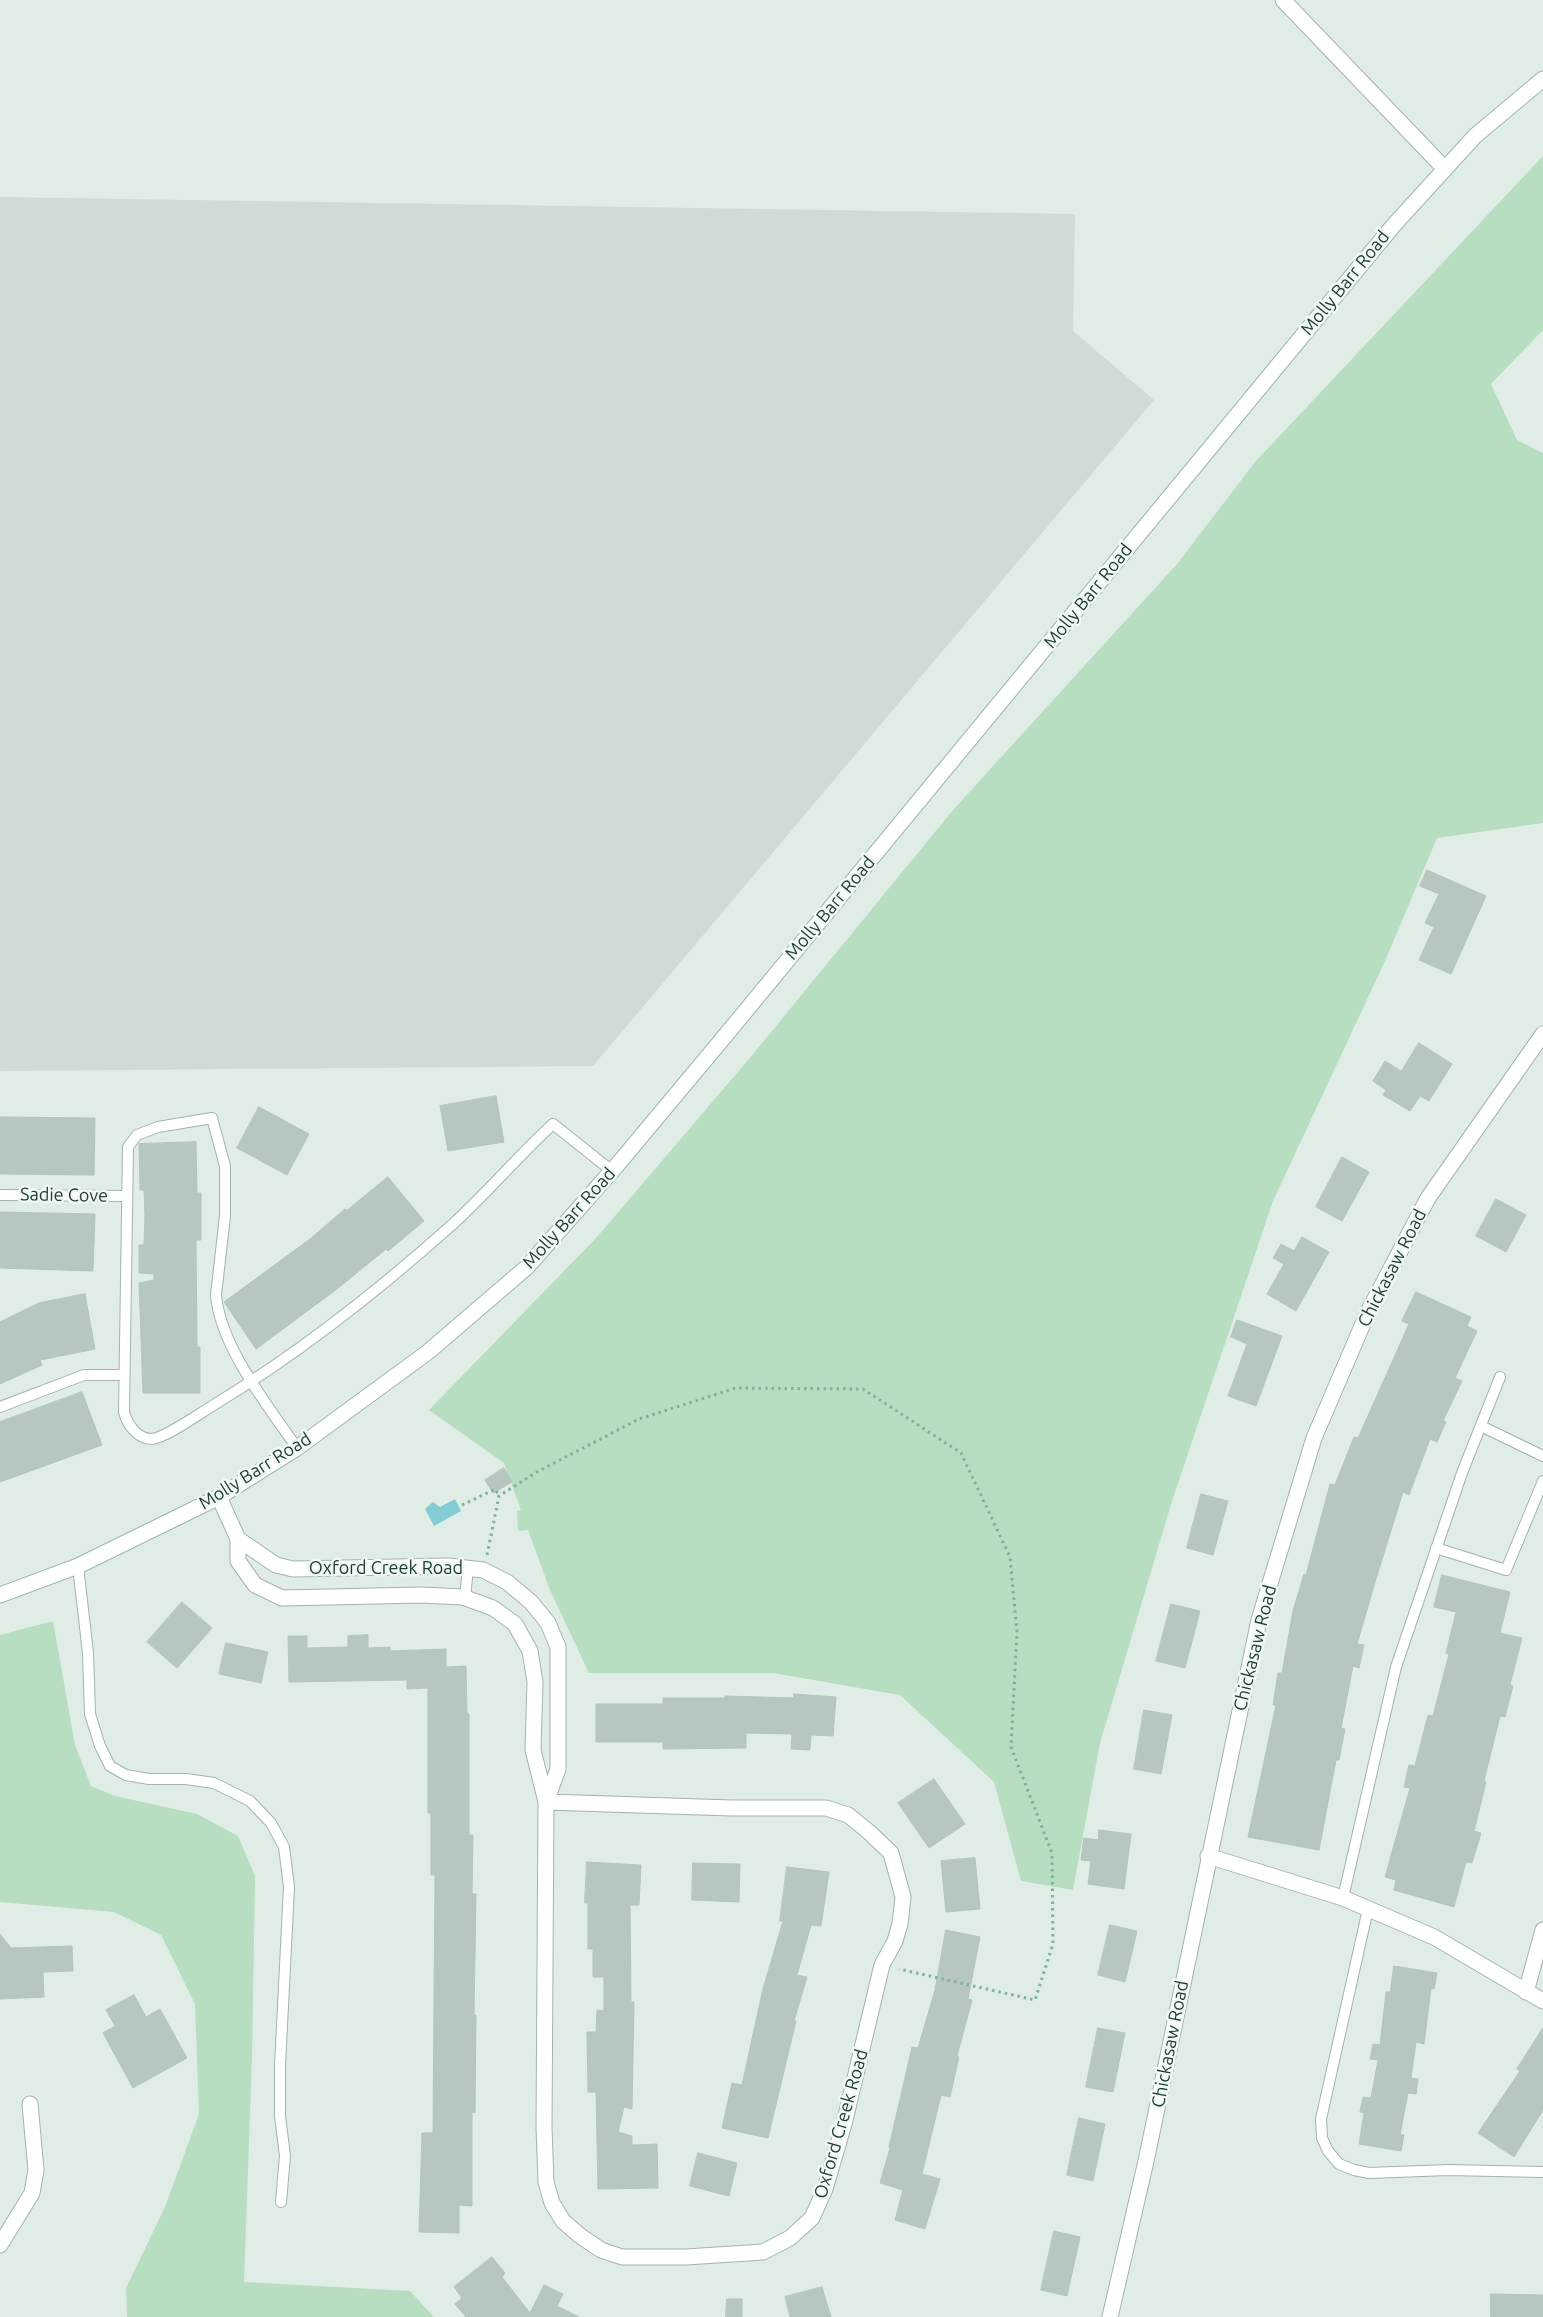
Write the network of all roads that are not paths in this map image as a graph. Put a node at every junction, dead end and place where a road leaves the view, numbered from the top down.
1 (1282, 0) edge
2 (1543, 79) edge
3 (1445, 169) junction
4 (1543, 1034) edge
5 (612, 1171) junction
6 (0, 1194) edge
7 (127, 1196) junction
8 (124, 1375) junction
9 (1500, 1377) dead end
10 (252, 1382) junction
11 (0, 1407) edge
12 (1481, 1426) junction
13 (296, 1448) junction
14 (1543, 1456) edge
15 (1543, 1481) edge
16 (219, 1497) junction
17 (238, 1539) junction
18 (1436, 1548) junction
19 (78, 1566) junction
20 (468, 1568) junction
21 (0, 1595) edge
22 (465, 1598) junction
23 (546, 1802) junction
24 (1208, 1856) junction
25 (1343, 1898) junction
26 (1368, 1909) junction
27 (1543, 1930) edge
28 (1526, 1992) junction
29 (1543, 2001) edge
30 (30, 2104) dead end
31 (1543, 2172) edge
32 (281, 2202) dead end
33 (0, 2245) edge
34 (1110, 2317) edge

1 - 3 street
2 - 3 street, Molly Barr Road
3 - 5 street, Molly Barr Road
4 - 24 street, Chickasaw Road
5 - 10 lane
5 - 13 street, Molly Barr Road
6 - 7 lane, Sadie Cove
7 - 8 lane
7 - 10 lane
8 - 10 lane
8 - 11 lane
9 - 12 lane
10 - 13 lane
12 - 14 lane
12 - 18 lane
13 - 16 street, Molly Barr Road
15 - 18 lane
16 - 17 street, Oxford Creek Road
16 - 19 street, Molly Barr Road
17 - 20 street, Oxford Creek Road
17 - 22 street, Oxford Creek Road
18 - 25 lane
19 - 21 street, Molly Barr Road
19 - 32 lane
20 - 22 lane
20 - 23 street, Oxford Creek Road
22 - 23 street, Oxford Creek Road
23 - 23 street, Oxford Creek Road
24 - 25 street
24 - 34 street, Chickasaw Road
25 - 26 street
26 - 28 street
26 - 31 lane
27 - 28 street
28 - 29 street
30 - 33 street

